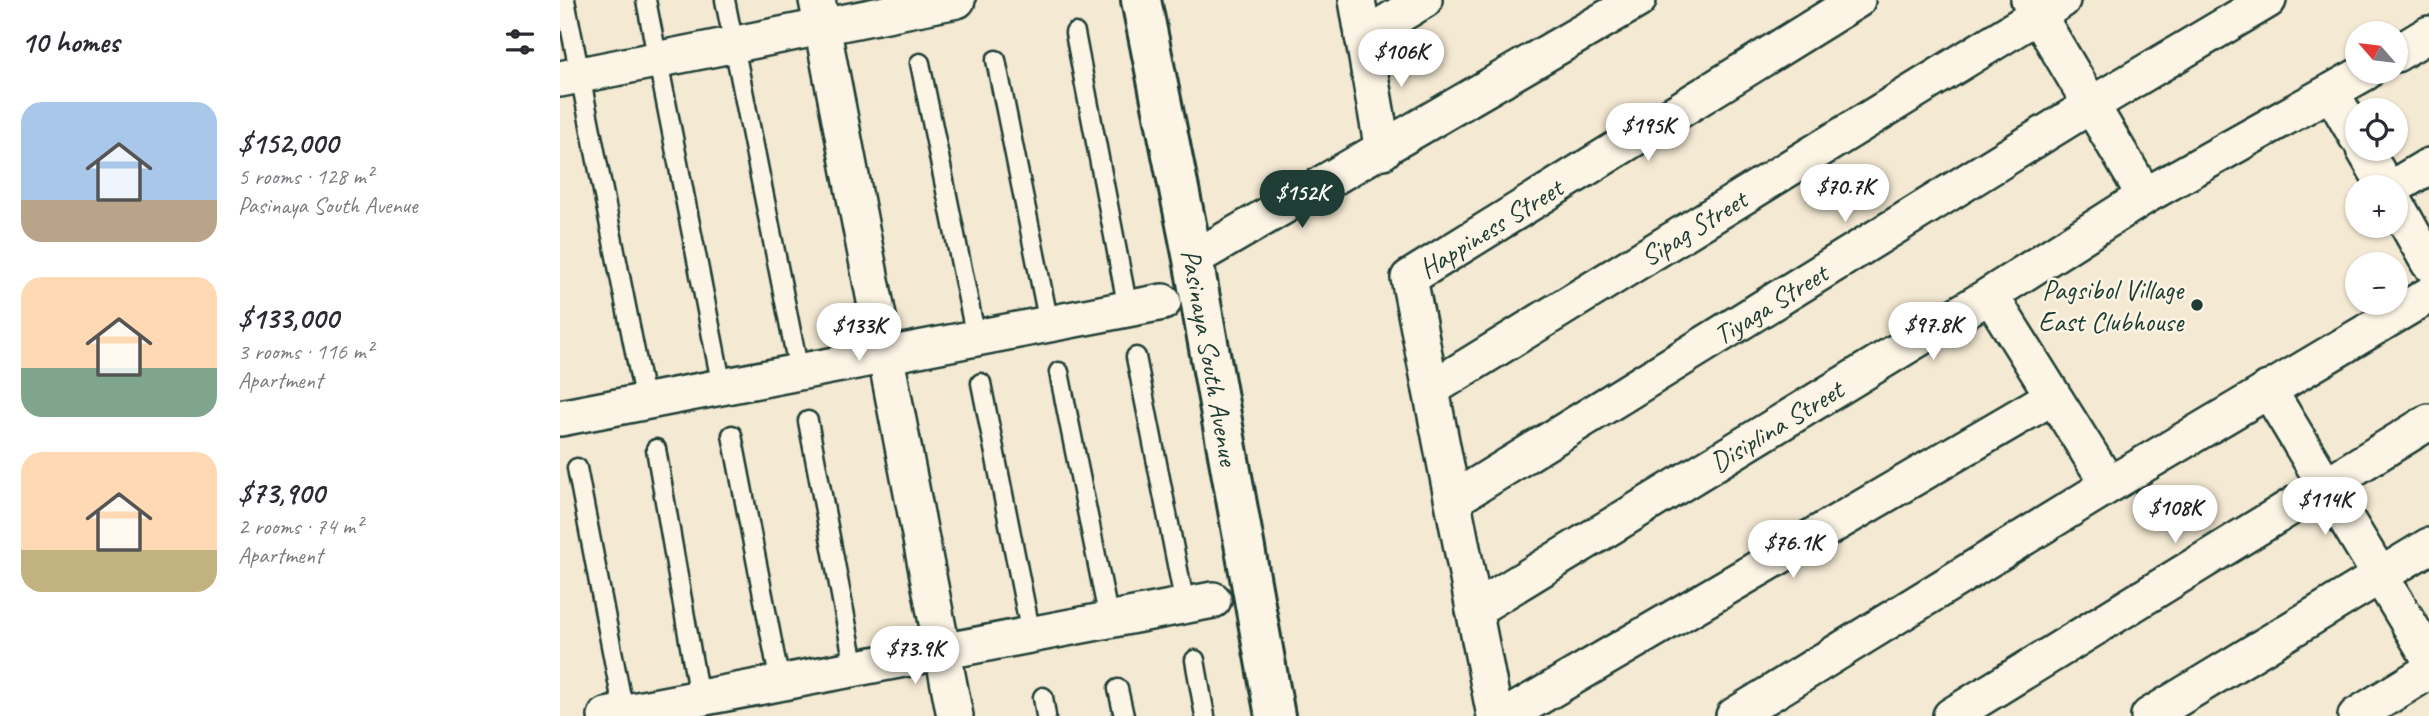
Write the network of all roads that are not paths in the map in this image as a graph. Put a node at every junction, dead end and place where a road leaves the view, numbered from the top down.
1 (565, 0) edge
2 (646, 0) edge
3 (725, 0) edge
4 (957, 0) edge
5 (1141, 0) edge
6 (1357, 0) edge
7 (1424, 0) edge
8 (1638, 0) edge
9 (1857, 0) edge
10 (2268, 0) edge
11 (2043, 5) edge
12 (898, 6) edge
13 (820, 13) edge
14 (1075, 33) dead end
15 (2429, 34) edge
16 (1363, 37) junction
17 (734, 44) junction
18 (2408, 47) edge
19 (657, 60) junction
20 (996, 60) dead end
21 (920, 63) dead end
22 (570, 77) edge
23 (2345, 84) edge
24 (2332, 92) junction
25 (2091, 105) junction
26 (2345, 115) edge
27 (1383, 151) junction
28 (2429, 166) edge
29 (2408, 179) edge
30 (2145, 196) junction
31 (2408, 225) edge
32 (1193, 259) junction
33 (2429, 263) edge
34 (1990, 295) junction
35 (2429, 295) edge
36 (1163, 302) dead end
37 (1128, 309) junction
38 (1049, 324) junction
39 (976, 338) junction
40 (886, 355) junction
41 (1136, 357) dead end
42 (799, 372) junction
43 (1059, 372) dead end
44 (981, 383) dead end
45 (722, 387) junction
46 (1430, 388) junction
47 (2268, 389) junction
48 (2052, 397) junction
49 (645, 402) junction
50 (561, 411) edge
51 (808, 421) dead end
52 (2429, 422) edge
53 (732, 435) dead end
54 (656, 449) dead end
55 (577, 468) dead end
56 (2109, 485) junction
57 (2325, 485) junction
58 (1452, 500) junction
59 (2429, 546) edge
60 (2380, 575) junction
61 (1199, 602) joint
62 (1474, 610) junction
63 (1109, 620) junction
64 (1031, 635) junction
65 (943, 652) junction
66 (2429, 657) edge
67 (1195, 660) dead end
68 (855, 668) junction
69 (2429, 671) edge
70 (779, 683) junction
71 (1118, 689) dead end
72 (1042, 697) dead end
73 (699, 698) junction
74 (615, 714) edge
75 (955, 716) edge
76 (1046, 716) edge
77 (1124, 716) edge
78 (1205, 716) edge
79 (1275, 716) edge
80 (1495, 716) edge
81 (1506, 716) edge
82 (1734, 716) edge
83 (1951, 716) edge
84 (2149, 716) edge
85 (2356, 716) edge

1 - 22 lane
2 - 19 lane
3 - 17 lane
4 - 12 street
5 - 32 street, Pasinaya South Avenue
6 - 16 street
7 - 16 street
8 - 27 street
9 - 46 street, Happiness Street
10 - 25 street, Tiyaga Street
11 - 25 street
11 - 46 street, Sipag Street
12 - 13 street
13 - 17 street
13 - 40 street
14 - 37 lane
15 - 18 street
16 - 27 street
17 - 19 street
17 - 42 lane
19 - 22 street
19 - 45 lane
20 - 38 lane
21 - 39 lane
22 - 49 lane
23 - 24 street, Disiplina Street
24 - 26 street
24 - 30 street, Disiplina Street
25 - 30 street
25 - 58 street, Tiyaga Street
27 - 32 street
28 - 29 street
30 - 34 street, Disiplina Street
31 - 33 street
32 - 79 street, Pasinaya South Avenue
34 - 48 street
34 - 62 street, Disiplina Street
35 - 47 street
36 - 37 street
37 - 38 street
38 - 39 street
39 - 40 street
40 - 42 street
40 - 65 street
41 - 61 lane
42 - 45 street
43 - 63 lane
44 - 64 lane
45 - 49 street
46 - 58 street
47 - 56 street
47 - 57 street
48 - 56 street
48 - 81 street
49 - 50 street
51 - 68 lane
52 - 57 street
53 - 70 lane
54 - 73 lane
55 - 74 lane
56 - 82 street
57 - 60 street
57 - 83 street
58 - 62 street
59 - 60 street
60 - 66 street
60 - 84 street
61 - 63 street
62 - 80 street
63 - 64 street
64 - 65 street
65 - 68 street
65 - 75 street
67 - 78 lane
68 - 70 street
69 - 85 street
70 - 73 street
71 - 77 lane
72 - 76 lane
73 - 74 street

